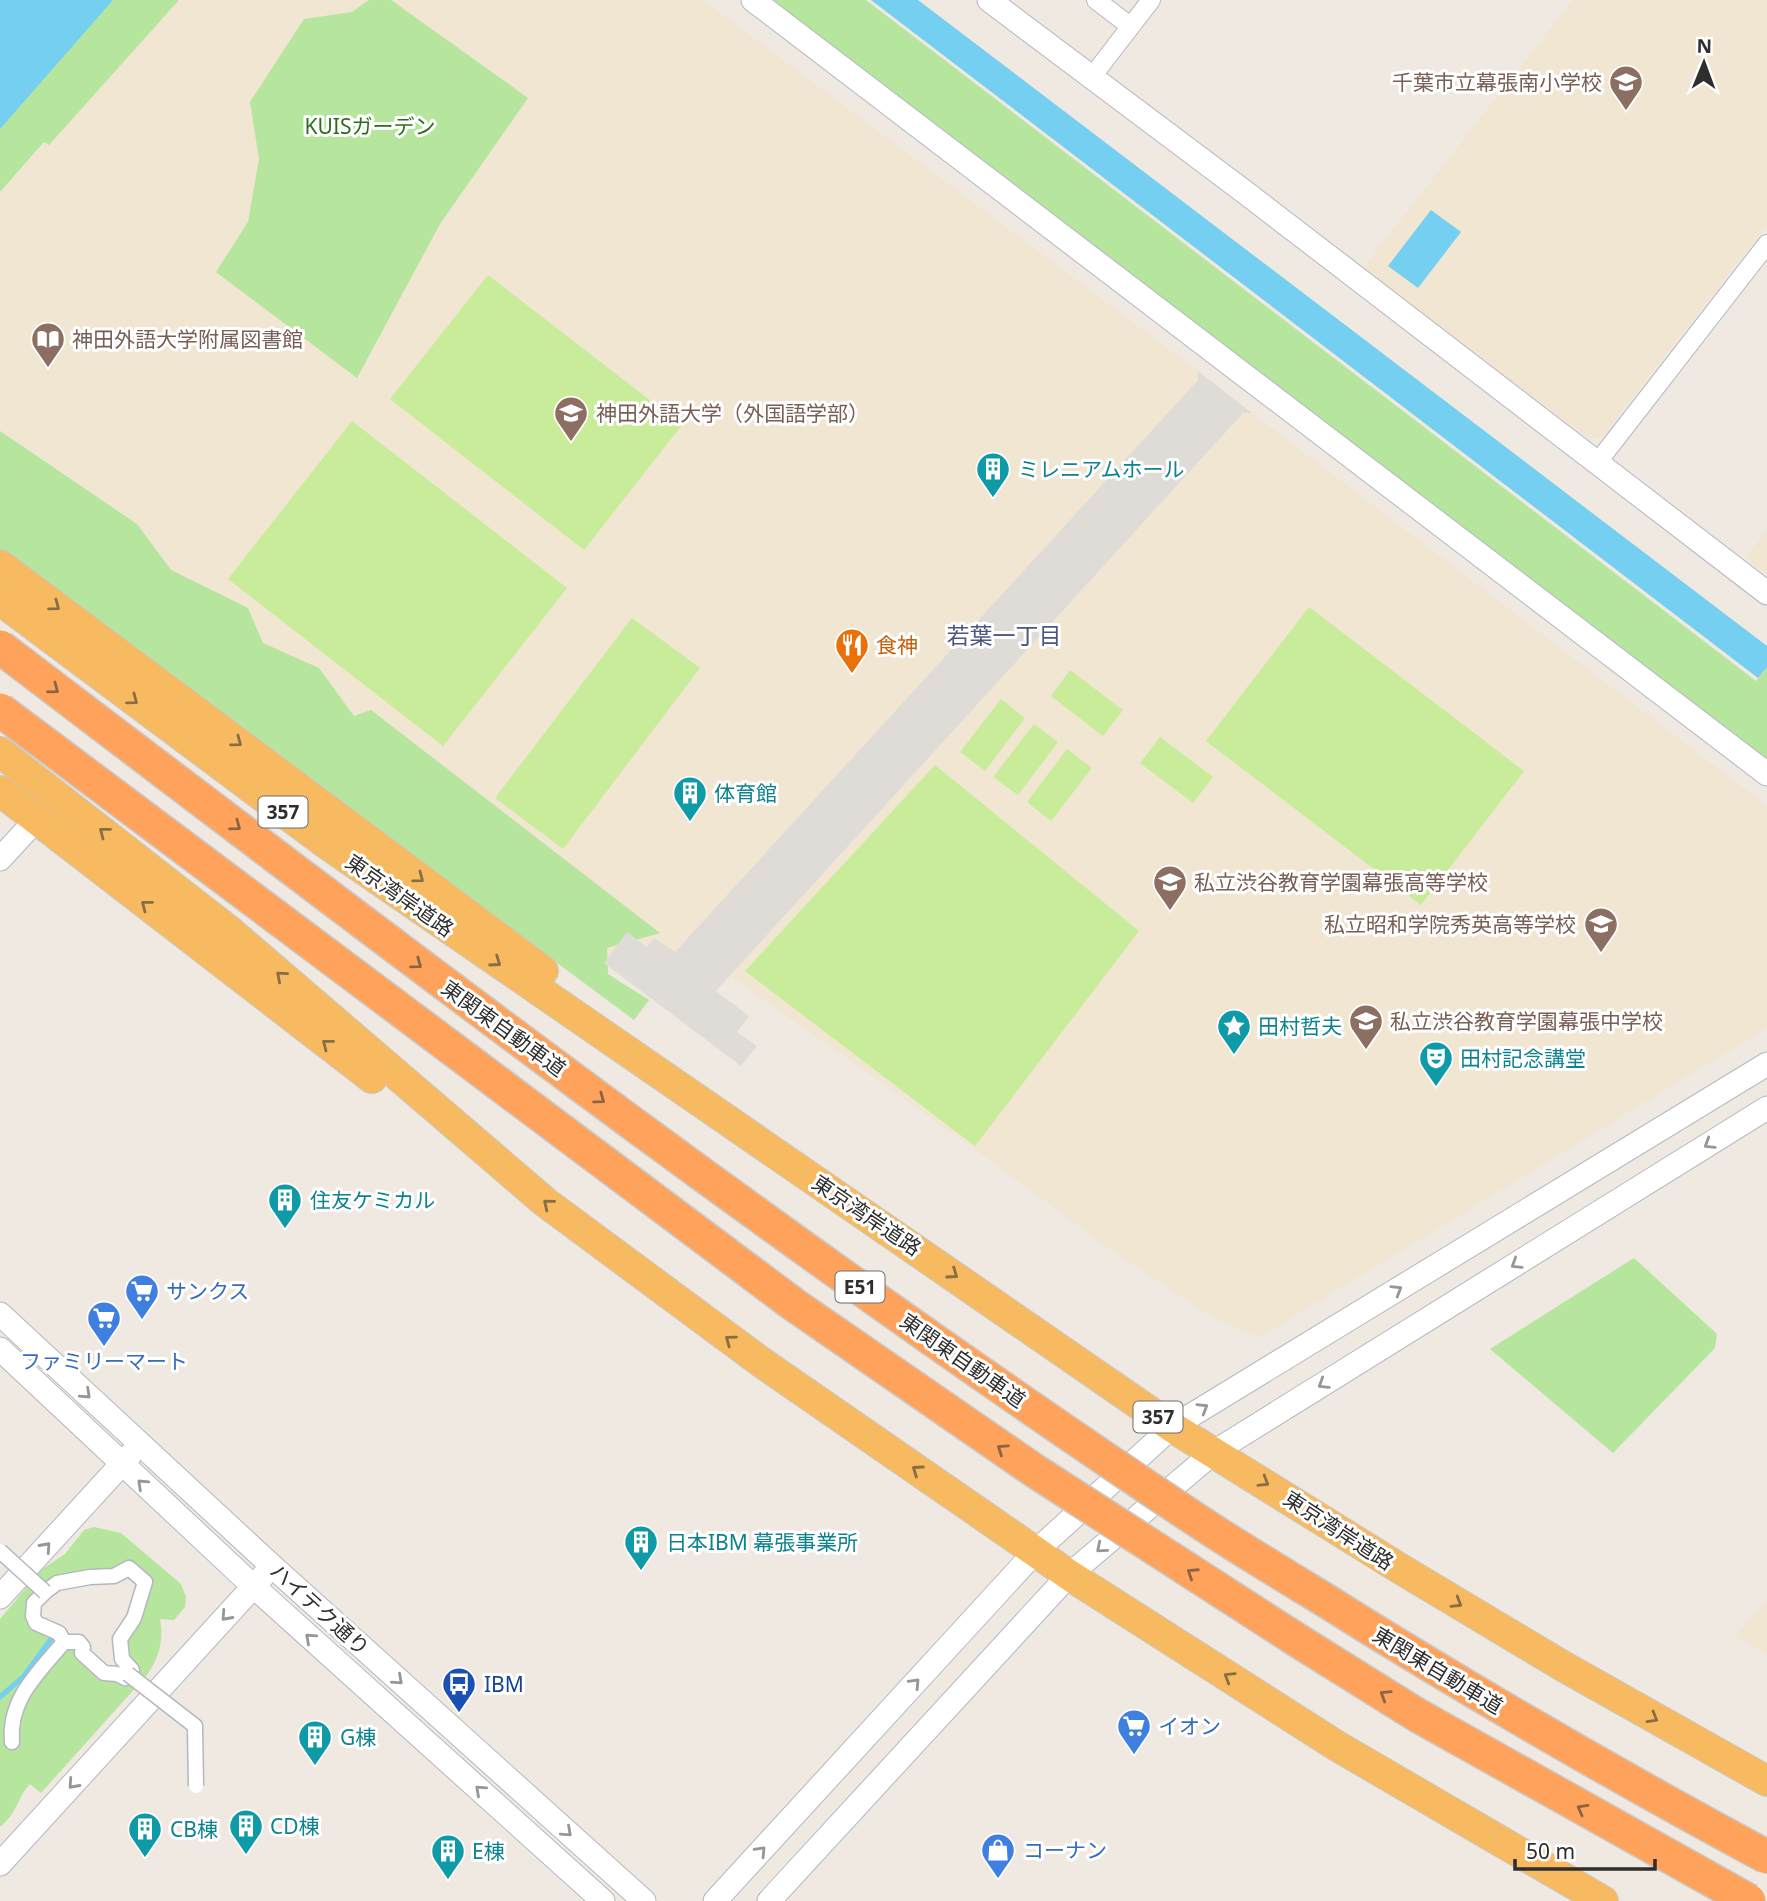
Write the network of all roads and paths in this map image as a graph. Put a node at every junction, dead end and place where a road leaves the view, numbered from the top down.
1 (753, 0) edge
2 (989, 0) edge
3 (1096, 0) edge
4 (1151, 0) edge
5 (1130, 26) junction
6 (1091, 78) junction
7 (1767, 244) edge
8 (1597, 463) junction
9 (0, 565) edge
10 (1767, 593) edge
11 (0, 600) edge
12 (0, 647) edge
13 (0, 710) edge
14 (0, 752) edge
15 (1767, 774) edge
16 (3, 798) edge
17 (36, 820) junction
18 (0, 859) edge
19 (1767, 1064) edge
20 (1767, 1108) edge
21 (503, 1166) junction
22 (915, 1247) junction
23 (0, 1314) edge
24 (0, 1349) edge
25 (1172, 1427) junction
26 (140, 1444) junction
27 (1214, 1452) junction
28 (121, 1465) junction
29 (0, 1551) edge
30 (1036, 1551) junction
31 (272, 1566) junction
32 (1069, 1575) junction
33 (253, 1587) junction
34 (45, 1592) junction
35 (0, 1597) edge
36 (64, 1642) junction
37 (128, 1674) junction
38 (12, 1742) dead end
39 (1767, 1781) edge
40 (196, 1786) dead end
41 (1767, 1857) edge
42 (0, 1864) edge
43 (603, 1901) edge
44 (644, 1901) edge
45 (715, 1901) edge
46 (769, 1901) edge
47 (1603, 1901) edge
48 (1749, 1901) edge

1 - 15 street
2 - 6 street
3 - 5 street
4 - 5 street
5 - 6 street
6 - 8 street
7 - 8 street
8 - 10 street
9 -> 22 highway
11 -> 22 highway, 東京湾岸道路 / 357
12 -> 41 highway, 東関東自動車道 / E51, bridge
48 -> 13 highway, E51, bridge
21 -> 14 highway
16 - 17 highway
17 - 18 street
21 -> 17 highway
25 -> 19 street
20 -> 27 street
30 -> 21 highway
22 -> 25 highway, 東京湾岸道路 / 357
23 -> 26 street, ハイテク通り
24 - 28 street, ハイテク通り
25 - 27 highway, 東京湾岸道路 / 357
25 - 30 street
26 - 28 street
26 - 31 street, ハイテク通り
27 -> 32 street
27 -> 39 highway, 東京湾岸道路 / 357
33 -> 28 street, ハイテク通り
35 -> 28 street
29 - 34 street, bridge
30 - 32 highway
45 -> 30 street
31 - 33 street
31 -> 44 street, ハイテク通り
32 - 46 street
47 -> 32 highway
33 -> 42 street
43 -> 33 street, ハイテク通り
34 - 36 street
34 - 37 street
36 - 37 street
36 - 38 street
37 - 40 street, bridge

